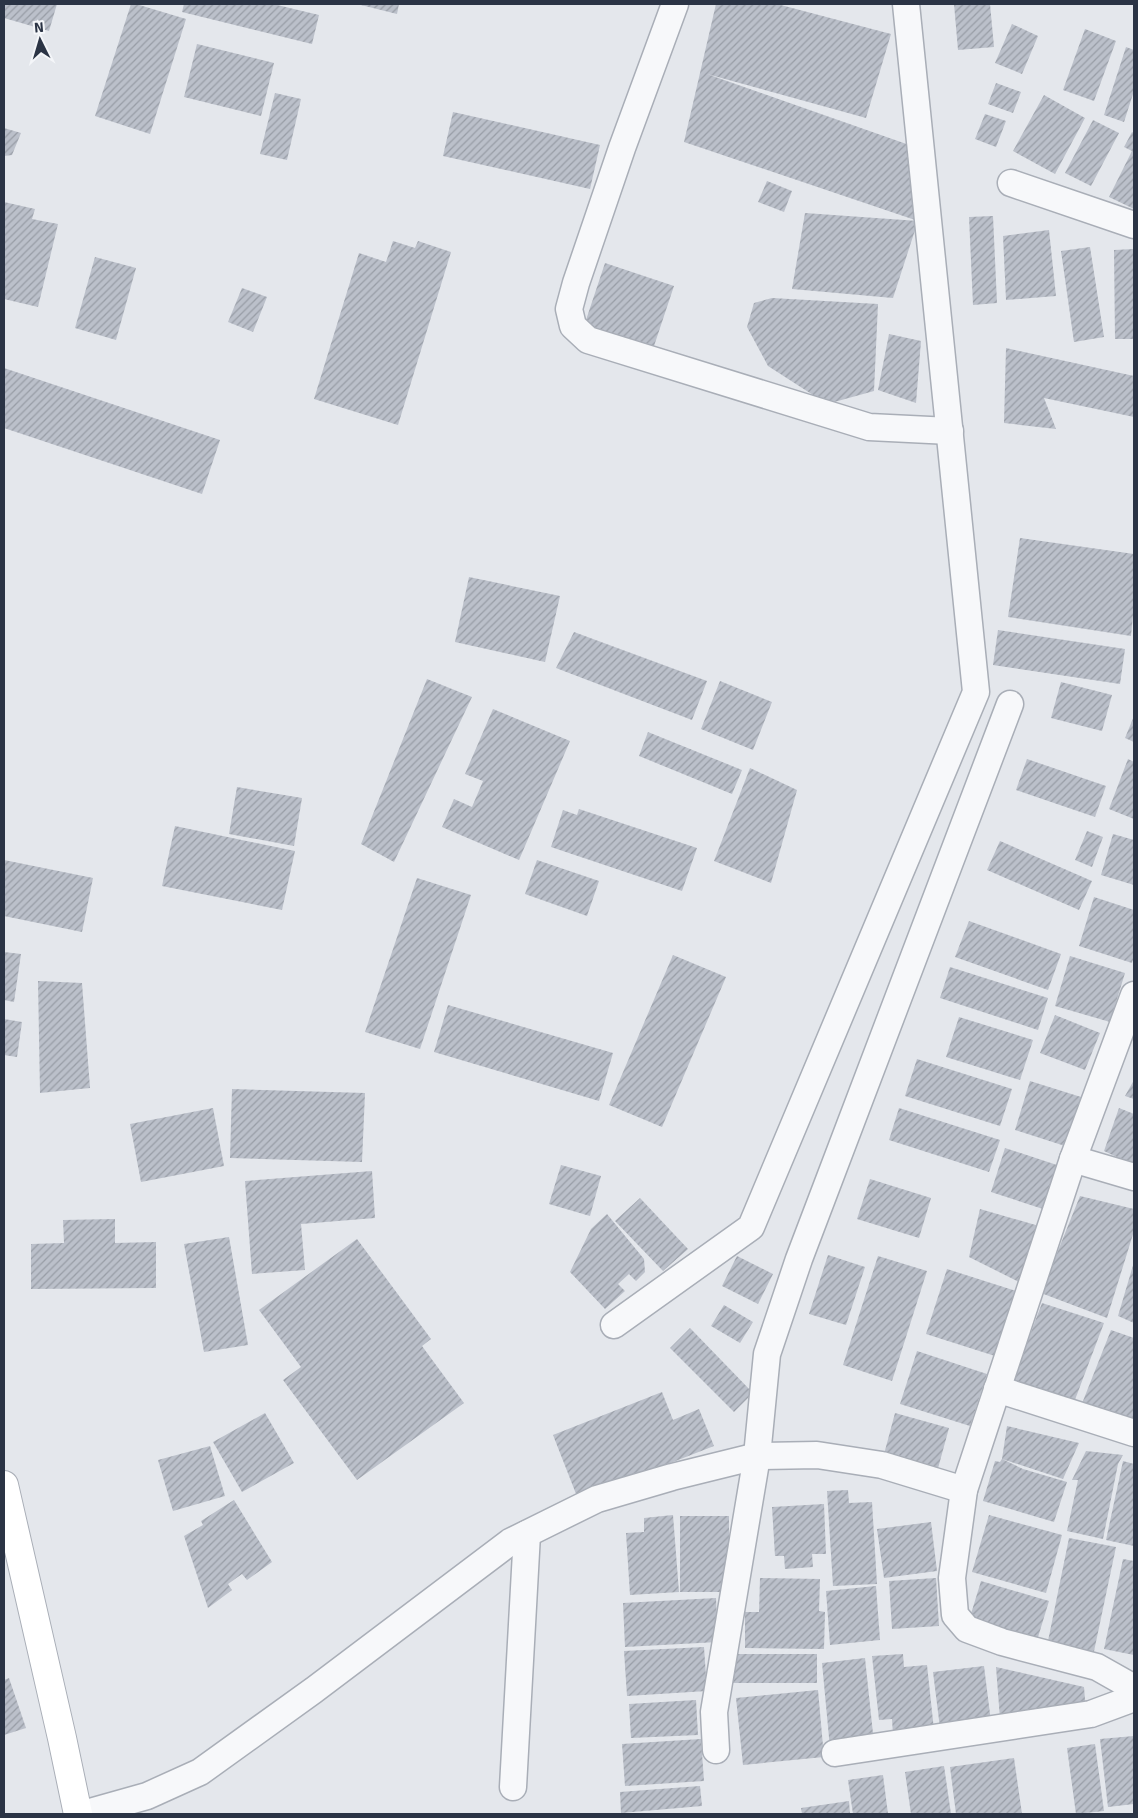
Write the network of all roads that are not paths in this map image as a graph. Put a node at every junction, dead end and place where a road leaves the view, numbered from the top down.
1 (675, 4) edge
2 (906, 4) edge
3 (1011, 183) dead end
4 (1134, 225) edge
5 (950, 430) junction
6 (1010, 704) dead end
7 (1134, 995) edge
8 (1073, 1159) junction
9 (1134, 1177) edge
10 (614, 1325) dead end
11 (997, 1389) junction
12 (1134, 1432) edge
13 (758, 1456) junction
14 (4, 1485) edge
15 (964, 1490) junction
16 (527, 1534) junction
17 (1134, 1688) edge
18 (1134, 1698) edge
19 (716, 1750) dead end
20 (835, 1754) dead end
21 (513, 1787) dead end
22 (79, 1812) edge

1 - 5 street
2 - 5 street
3 - 4 street
5 - 10 street
6 - 13 street
7 - 8 street
8 - 9 street
8 - 11 street
11 - 12 street
11 - 15 street
13 - 15 street
13 - 16 street
13 - 19 street
14 - 22 street
15 - 17 street
16 - 21 street
16 - 22 street
18 - 20 street

